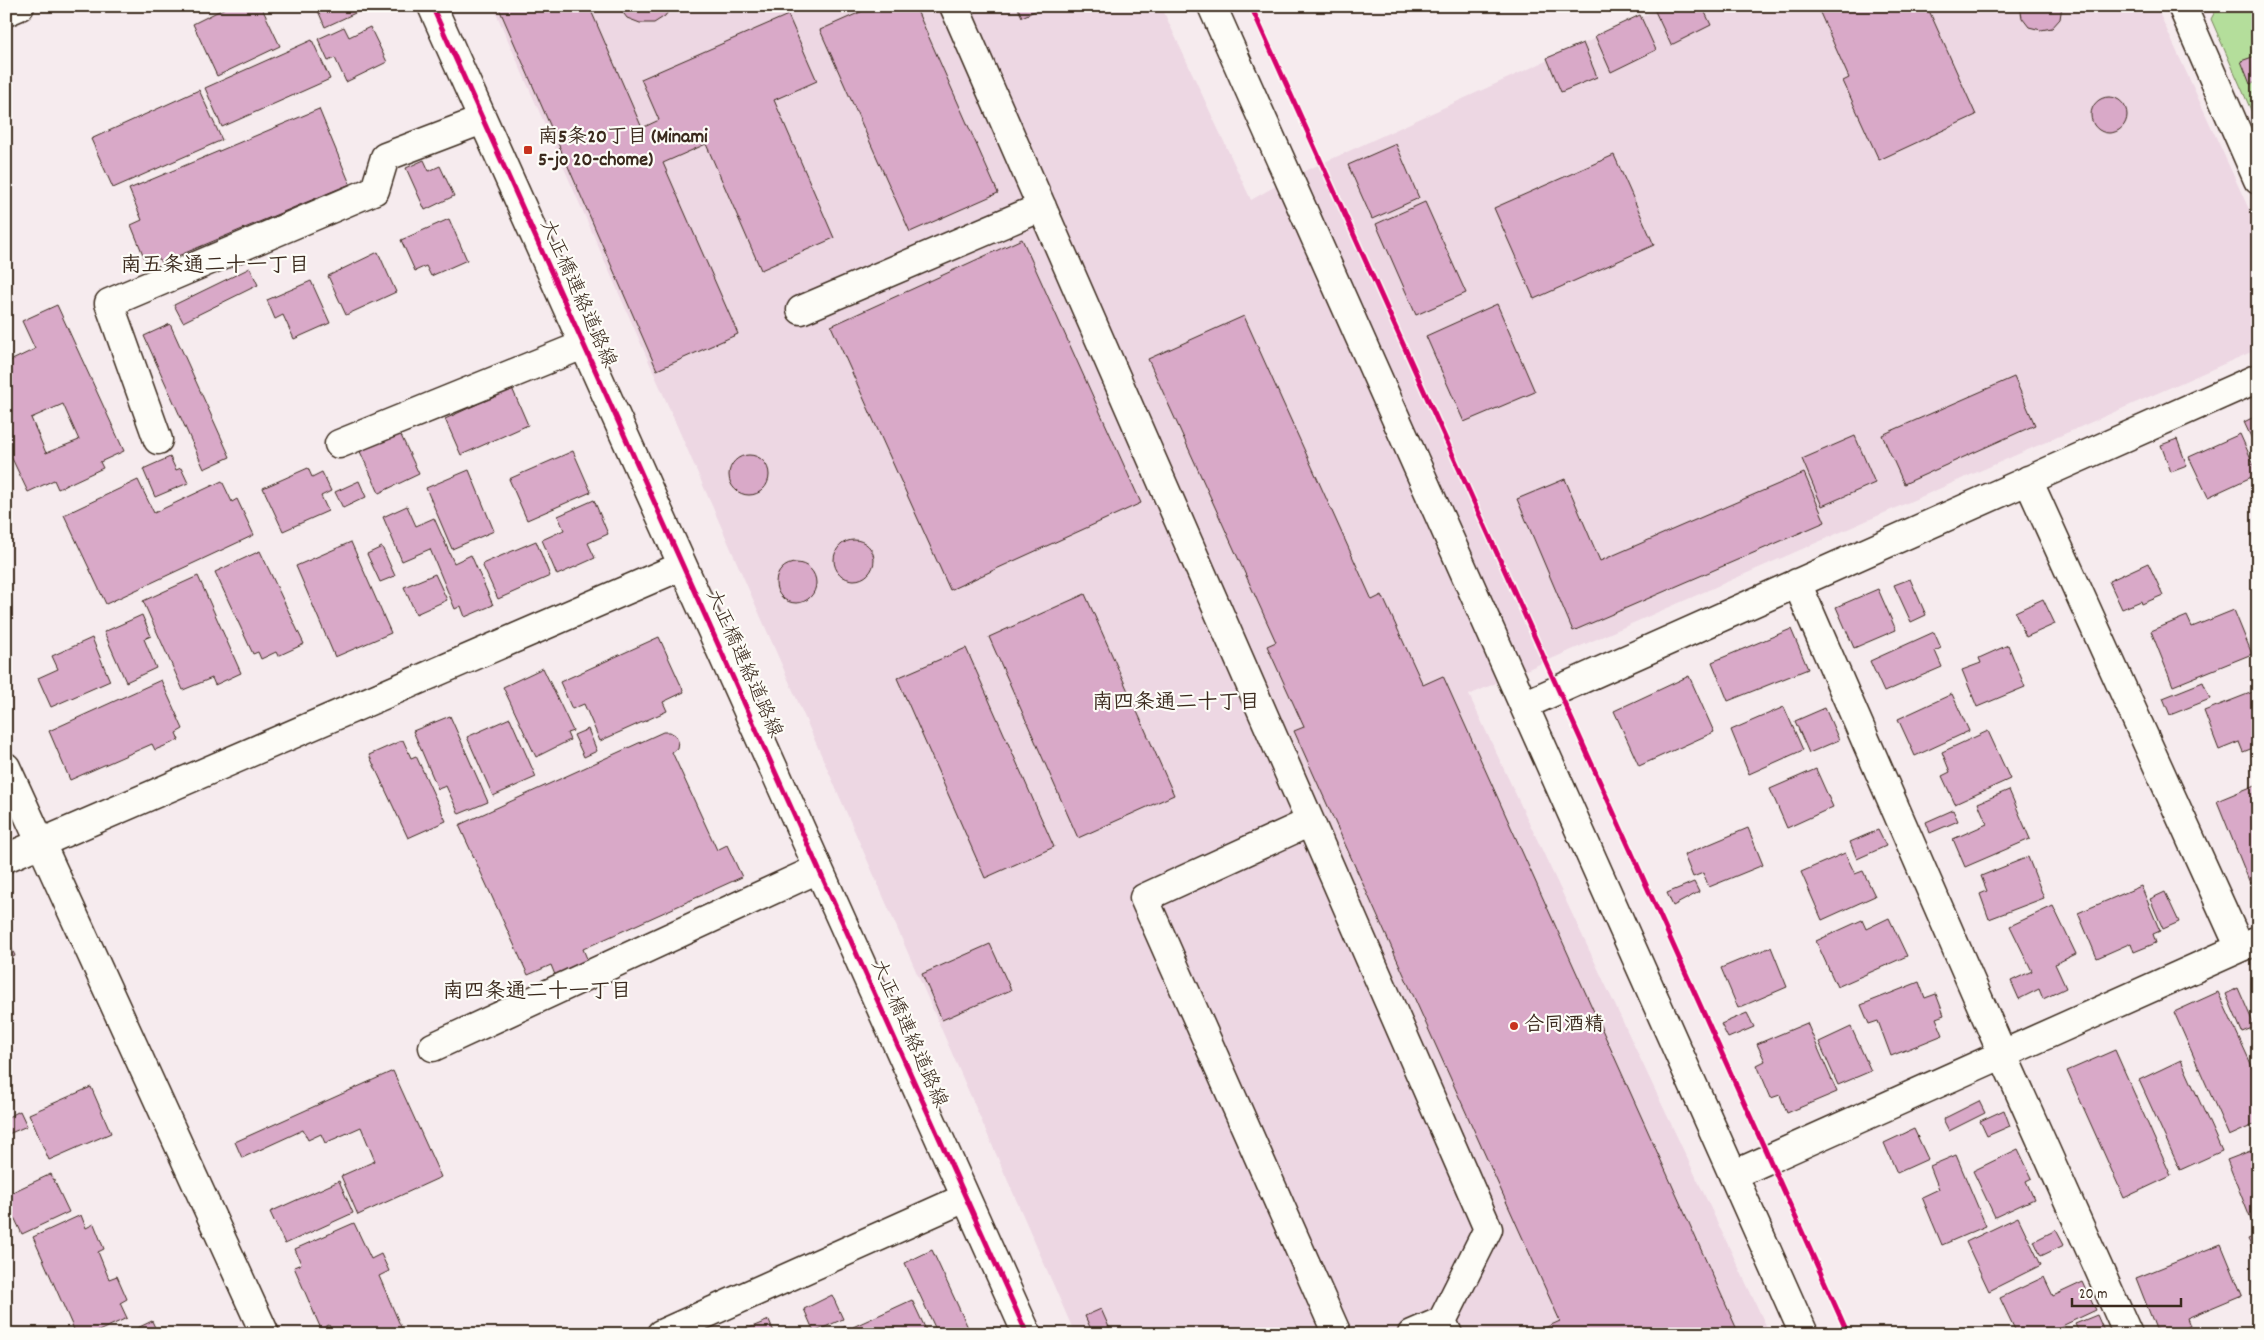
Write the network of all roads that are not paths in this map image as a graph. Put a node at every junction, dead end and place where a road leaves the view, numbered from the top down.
1 (20, 6) edge
2 (432, 6) edge
3 (954, 6) edge
4 (1212, 6) edge
5 (2182, 6) edge
6 (6, 12) edge
7 (482, 120) junction
8 (2258, 180) edge
9 (1042, 207) junction
10 (801, 310) dead end
11 (583, 345) junction
12 (2258, 378) edge
13 (158, 440) dead end
14 (339, 444) dead end
15 (2028, 480) junction
16 (682, 566) junction
17 (1797, 583) junction
18 (1524, 705) junction
19 (6, 767) edge
20 (1310, 822) junction
21 (40, 843) junction
22 (6, 858) edge
23 (818, 870) junction
24 (2249, 944) edge
25 (434, 1047) dead end
26 (2002, 1053) junction
27 (1733, 1175) junction
28 (965, 1198) junction
29 (1445, 1327) edge
30 (265, 1334) edge
31 (661, 1334) edge
32 (1027, 1334) edge
33 (1337, 1334) edge
34 (1412, 1334) edge
35 (1804, 1334) edge
36 (2128, 1334) edge

1 - 6 street
2 - 7 street, 大正橋連絡道路線
3 - 9 street
4 - 18 street
5 - 8 street
7 - 11 street, 大正橋連絡道路線
7 - 13 street
9 - 10 street
9 - 20 street
11 - 14 street
11 - 16 street, 大正橋連絡道路線
12 - 15 street
15 - 17 street
15 - 24 street
16 - 21 street
16 - 23 street, 大正橋連絡道路線
17 - 18 street
17 - 26 street
18 - 27 street
19 - 21 street
20 - 29 street
20 - 33 street
21 - 22 street
21 - 30 street
23 - 25 street
23 - 28 street, 大正橋連絡道路線
24 - 26 street
26 - 27 street
26 - 36 street
27 - 35 street
28 - 31 street
28 - 32 street, 大正橋連絡道路線
29 - 34 street

